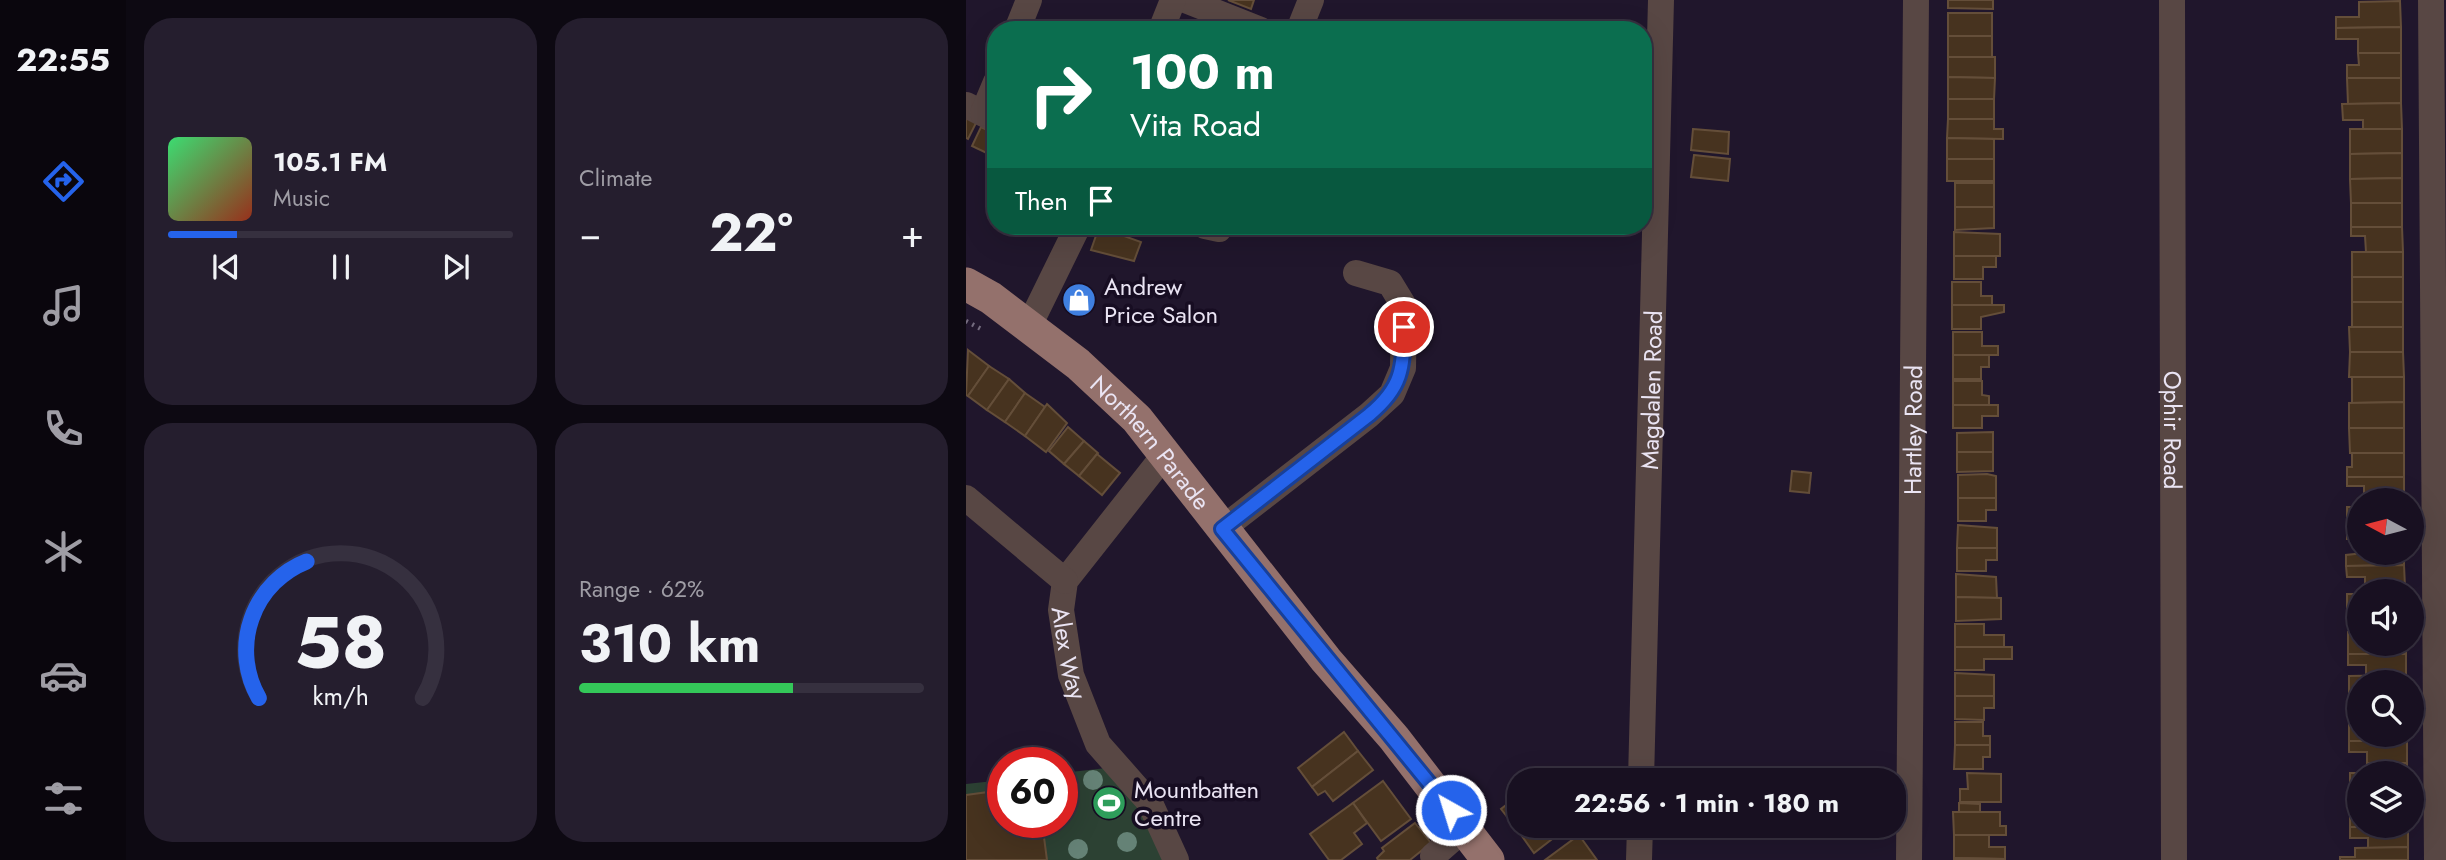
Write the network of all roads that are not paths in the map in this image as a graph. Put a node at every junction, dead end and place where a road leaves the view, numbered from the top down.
1 (1029, 0) edge
2 (1173, 0) edge
3 (1185, 0) edge
4 (1311, 0) edge
5 (1661, 0) edge
6 (1916, 0) edge
7 (2172, 0) edge
8 (2431, 0) edge
9 (1021, 21) edge
10 (1165, 21) edge
11 (1238, 21) edge
12 (1303, 21) edge
13 (1074, 235) edge
14 (1356, 273) dead end
15 (966, 284) edge
16 (1029, 326) junction
17 (1166, 453) junction
18 (966, 498) edge
19 (1222, 529) junction
20 (1065, 581) junction
21 (1641, 768) edge
22 (1465, 828) junction
23 (1640, 838) edge
24 (1176, 860) edge
25 (1435, 860) edge
26 (1488, 860) edge
27 (1639, 860) edge
28 (1909, 860) edge
29 (2174, 860) edge
30 (2437, 860) edge

1 - 9 street
2 - 10 street
3 - 11 street
4 - 12 street
5 - 21 street, Magdalen Road
6 - 28 street, Hartley Road
7 - 29 street, Ophir Road
8 - 30 street
13 - 16 street
14 - 19 street
15 - 16 main road, Northern Parade
16 - 17 main road, Northern Parade
17 - 19 main road, Northern Parade
17 - 20 street, Alex Way
18 - 20 street
19 - 22 main road, Northern Parade
20 - 24 street, Alex Way
22 - 25 street
22 - 26 main road, Northern Parade
23 - 27 street

